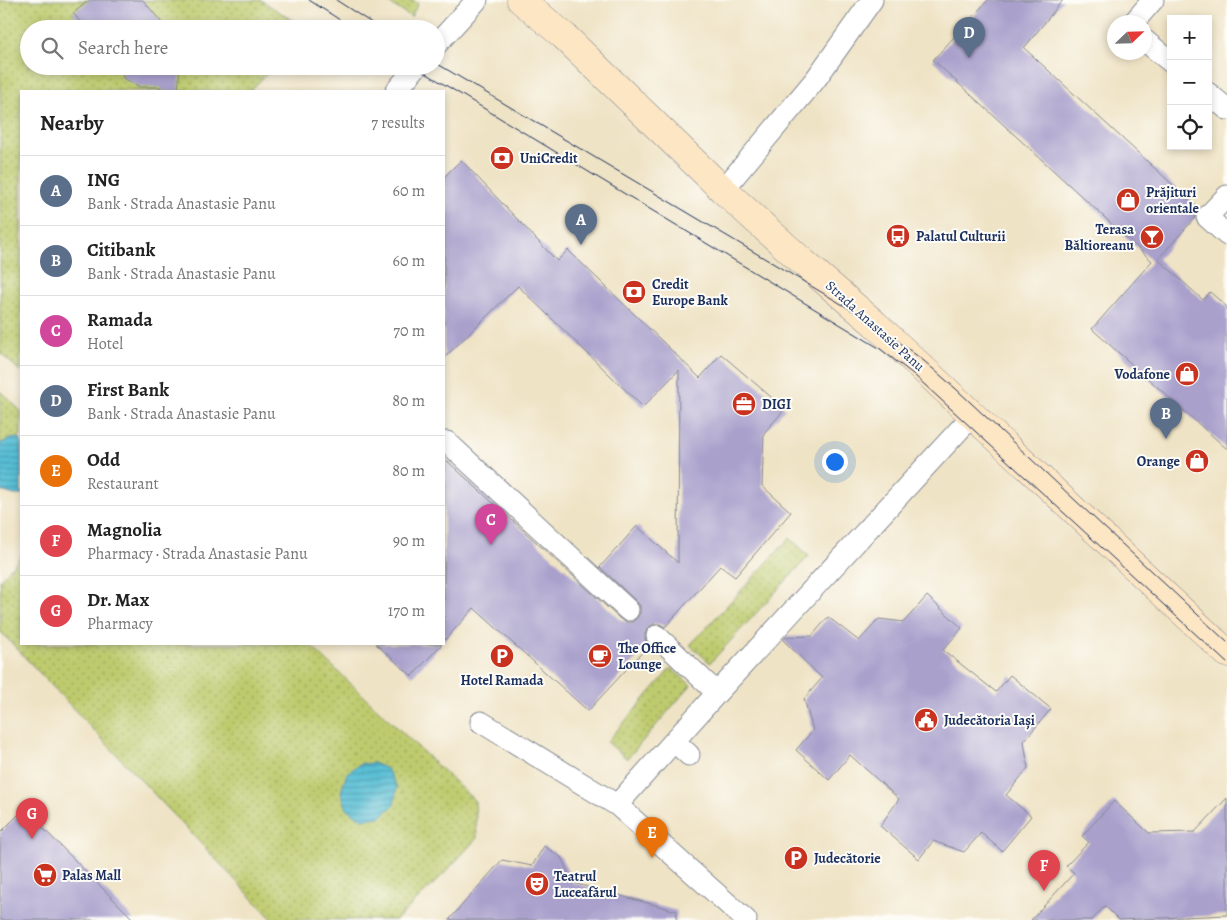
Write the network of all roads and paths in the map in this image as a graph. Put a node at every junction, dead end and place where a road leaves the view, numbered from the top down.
1 (477, 0) edge
2 (521, 0) edge
3 (872, 0) edge
4 (1153, 0) edge
5 (1140, 15) edge
6 (445, 35) edge
7 (1152, 47) edge
8 (1169, 60) edge
9 (409, 75) edge
10 (397, 90) edge
11 (1212, 96) edge
12 (1227, 109) edge
13 (723, 190) junction
14 (1227, 196) edge
15 (1227, 235) edge
16 (973, 415) junction
17 (446, 442) dead end
18 (628, 610) dead end
19 (657, 636) dead end
20 (1227, 653) edge
21 (717, 692) junction
22 (481, 722) dead end
23 (617, 806) junction
24 (746, 920) edge

1 - 6 lane
2 - 13 main road, Strada Anastasie Panu
3 - 13 lane
4 - 5 lane
7 - 8 lane
9 - 10 lane
11 - 12 lane
13 - 16 main road, Strada Anastasie Panu
14 - 15 lane
16 - 20 main road, Strada Anastasie Panu
16 - 21 lane
17 - 18 lane
19 - 21 lane
21 - 23 lane
22 - 23 lane
23 - 24 lane

